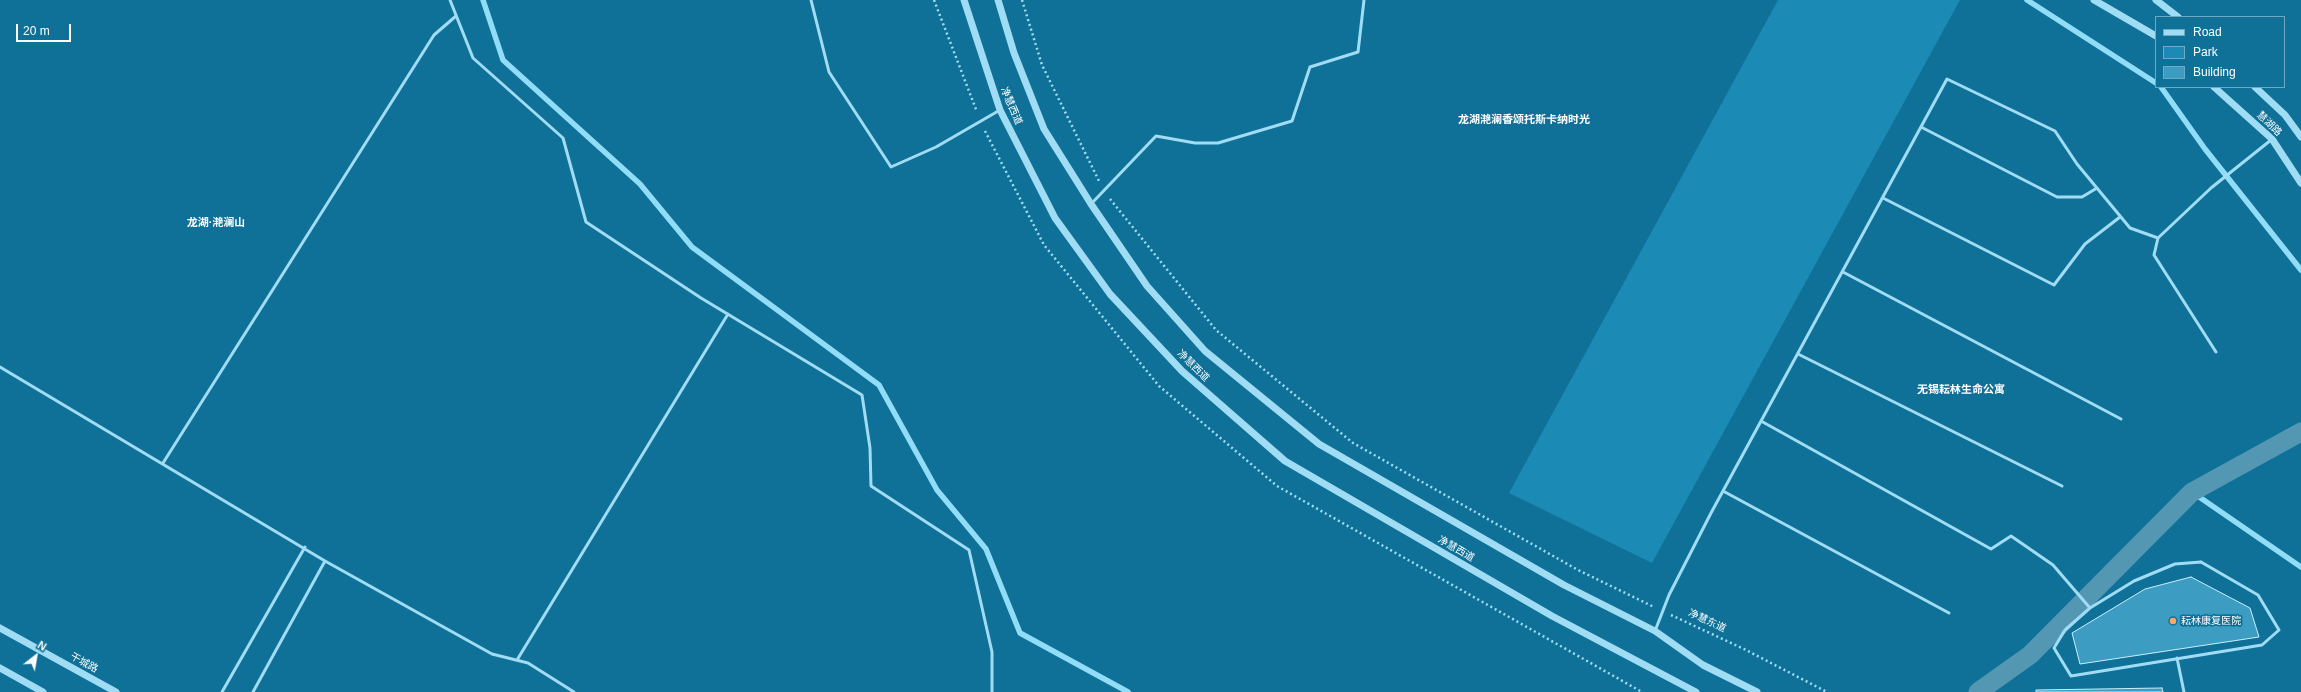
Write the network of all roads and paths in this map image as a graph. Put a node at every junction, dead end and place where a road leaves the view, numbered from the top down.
1 (450, 0) edge
2 (811, 0) edge
3 (964, 0) edge
4 (998, 0) edge
5 (1022, 0) edge
6 (1364, 0) edge
7 (2094, 0) edge
8 (2156, 0) edge
9 (456, 16) junction
10 (2177, 16) edge
11 (2155, 35) edge
12 (2215, 88) edge
13 (2256, 88) edge
14 (1000, 110) junction
15 (1921, 128) junction
16 (2301, 137) edge
17 (2272, 139) junction
18 (2301, 183) edge
19 (2097, 188) junction
20 (1103, 191) junction
21 (1883, 198) junction
22 (1091, 204) junction
23 (2120, 217) junction
24 (2158, 238) junction
25 (1842, 272) junction
26 (728, 314) junction
27 (2216, 352) dead end
28 (1798, 354) junction
29 (0, 367) edge
30 (2122, 420) dead end
31 (1761, 421) junction
32 (163, 463) junction
33 (2062, 486) dead end
34 (1723, 491) junction
35 (306, 547) junction
36 (325, 561) junction
37 (2088, 607) junction
38 (1663, 611) junction
39 (1949, 613) dead end
40 (0, 628) edge
41 (1655, 631) junction
42 (1544, 638) dead end
43 (2177, 658) junction
44 (517, 660) junction
45 (0, 668) edge
46 (43, 692) edge
47 (116, 692) edge
48 (222, 692) edge
49 (253, 692) edge
50 (574, 692) edge
51 (992, 692) edge
52 (1642, 692) edge
53 (1696, 692) edge
54 (1757, 692) edge
55 (1827, 692) edge
56 (2184, 692) edge

1 - 9 lane
2 - 14 lane
3 - 14 street, 净慧西道
4 - 22 street, 净慧西道
5 - 20 path
6 - 20 lane
7 - 11 street
8 - 10 street
9 - 26 lane
9 - 32 lane
12 - 17 street, 慧湖路
13 - 16 street, 慧湖路
14 - 53 street, 净慧西道
15 - 19 lane
15 - 19 lane
15 - 21 lane
17 - 18 street, 慧湖路
17 - 24 lane
19 - 23 lane
20 - 22 lane
20 - 38 path, 净慧东道
21 - 23 lane
21 - 25 lane
22 - 41 street, 净慧西道
23 - 24 lane
24 - 27 lane
25 - 28 lane
25 - 30 lane
26 - 44 lane
26 - 51 lane
28 - 31 lane
28 - 33 lane
29 - 32 lane
31 - 34 lane
31 - 37 lane
32 - 35 lane
34 - 38 lane
34 - 39 lane
35 - 36 lane
35 - 48 lane
36 - 44 lane
36 - 49 lane
37 - 43 lane
37 - 43 lane
38 - 41 lane
38 - 55 path, 净慧东道
40 - 47 street, 干城路
41 - 54 street
42 - 52 path
43 - 56 lane
44 - 50 lane
45 - 46 street

